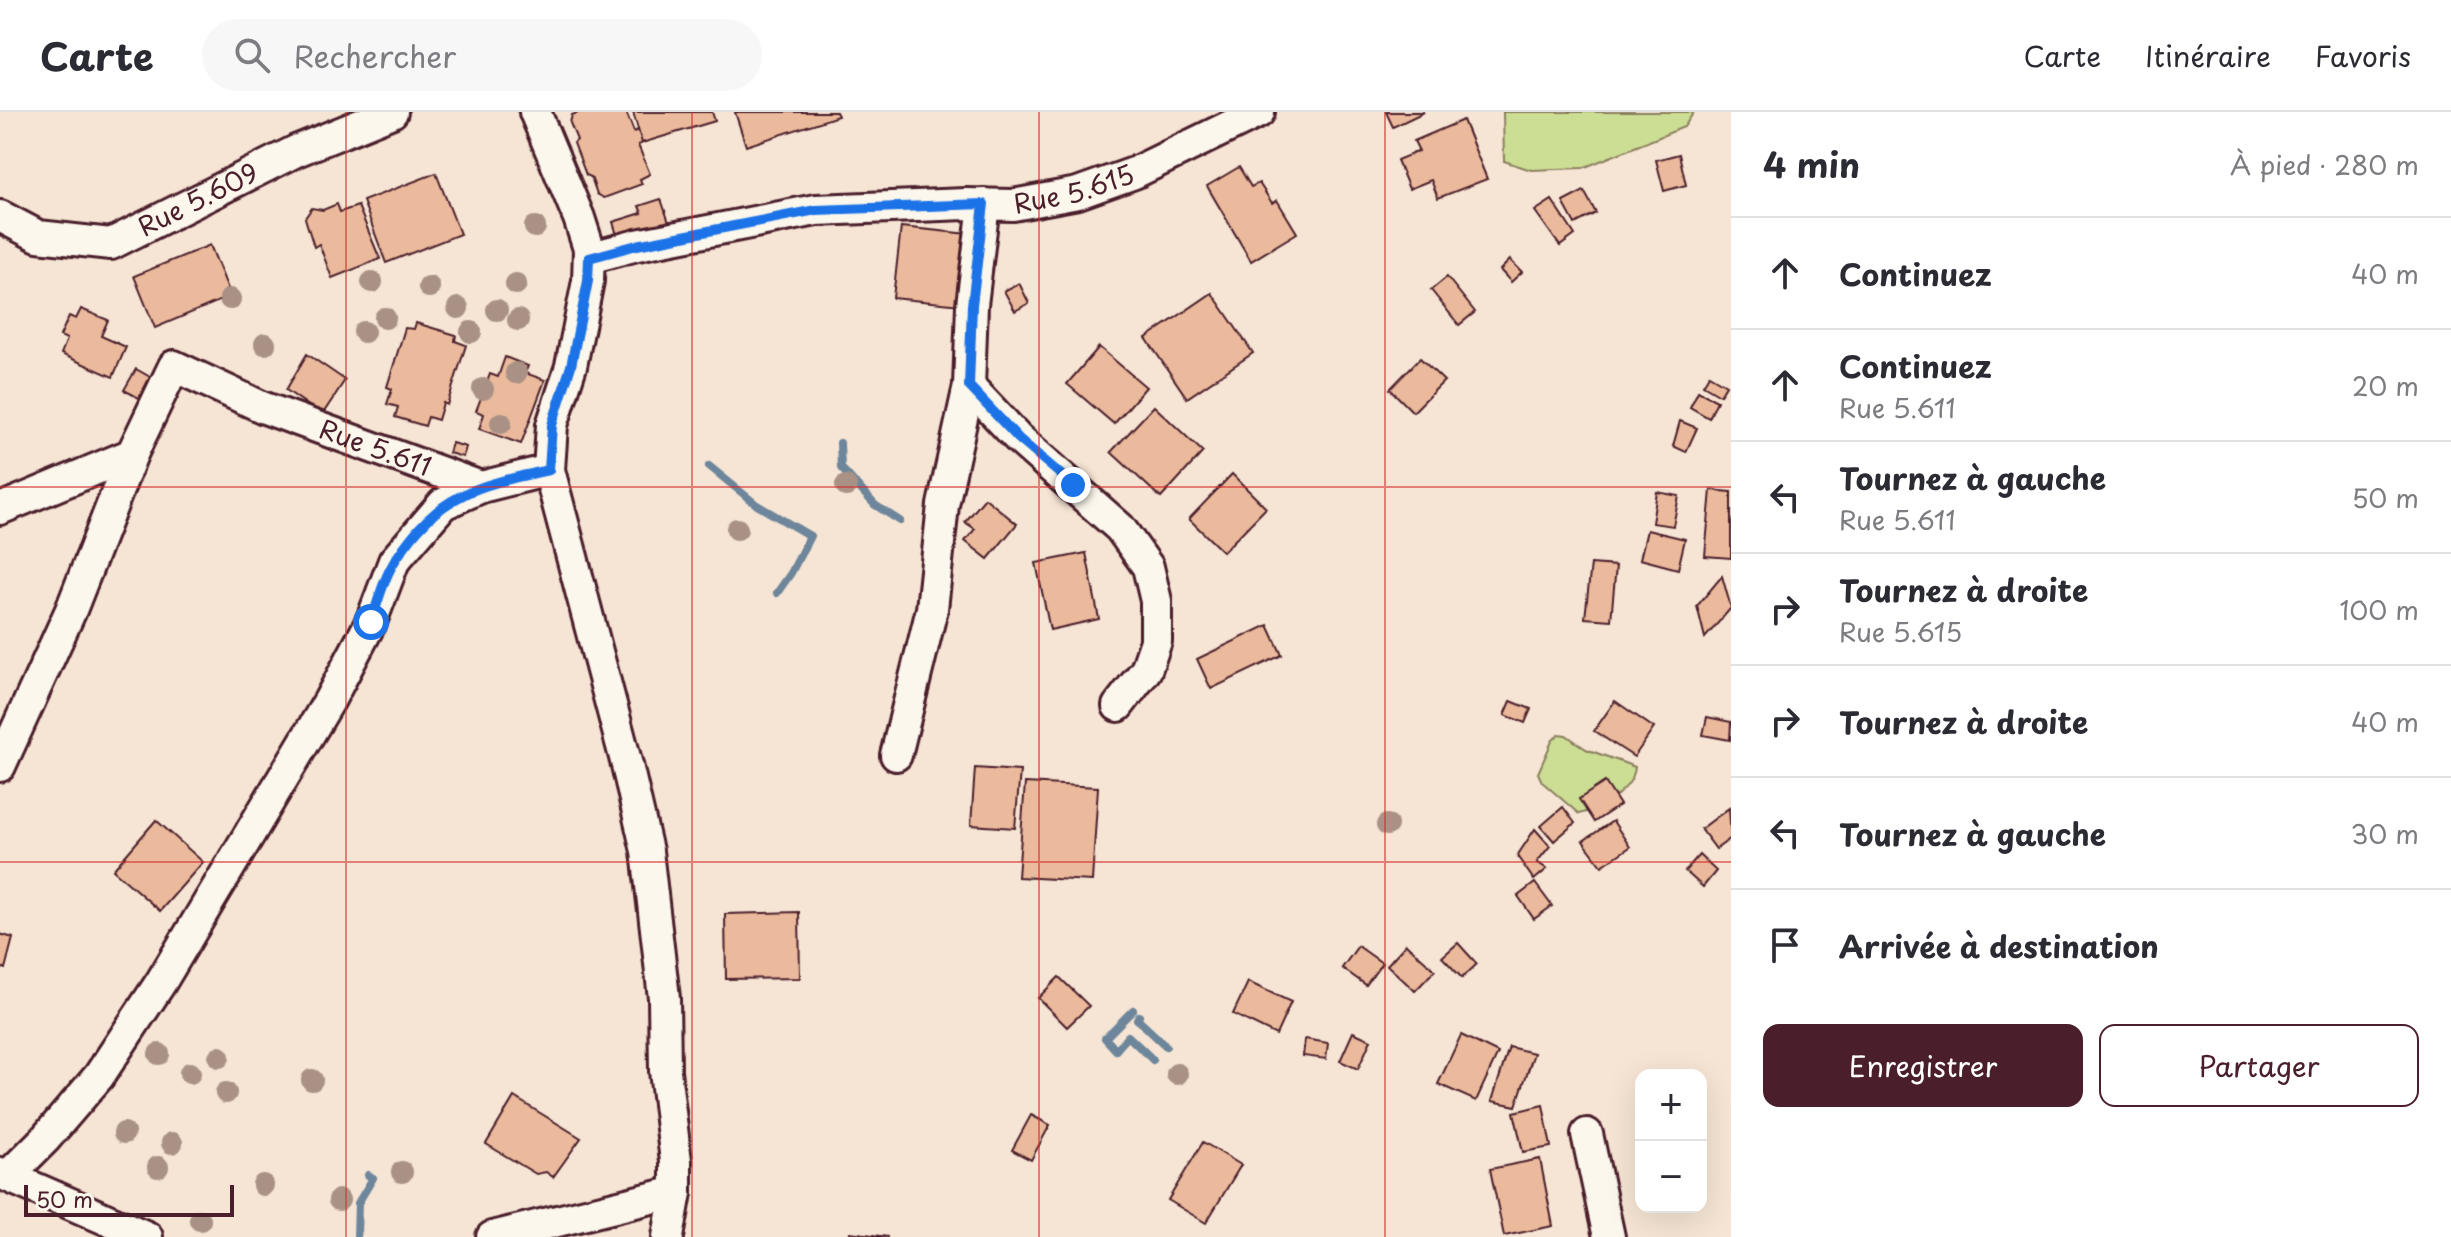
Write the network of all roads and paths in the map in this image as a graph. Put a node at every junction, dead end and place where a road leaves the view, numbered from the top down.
1 (392, 112) edge
2 (535, 112) edge
3 (1259, 112) edge
4 (984, 204) junction
5 (0, 216) edge
6 (589, 258) junction
7 (969, 386) junction
8 (132, 454) junction
9 (549, 470) junction
10 (481, 487) junction
11 (0, 509) edge
12 (1118, 706) dead end
13 (896, 755) dead end
14 (0, 766) edge
15 (1587, 1134) dead end
16 (4, 1174) edge
17 (676, 1192) junction
18 (147, 1237) edge
19 (492, 1237) edge
20 (668, 1237) edge
21 (1609, 1237) edge

1 - 5 street, Rue 5.609
2 - 6 street
3 - 4 street, Rue 5.615
4 - 6 street, Rue 5.615
4 - 7 street
6 - 9 street
7 - 12 street
7 - 13 street
8 - 10 street, Rue 5.611
8 - 11 street
8 - 14 street
9 - 10 street
9 - 17 street
10 - 16 street
15 - 21 street
16 - 18 street
17 - 19 street
17 - 20 street

